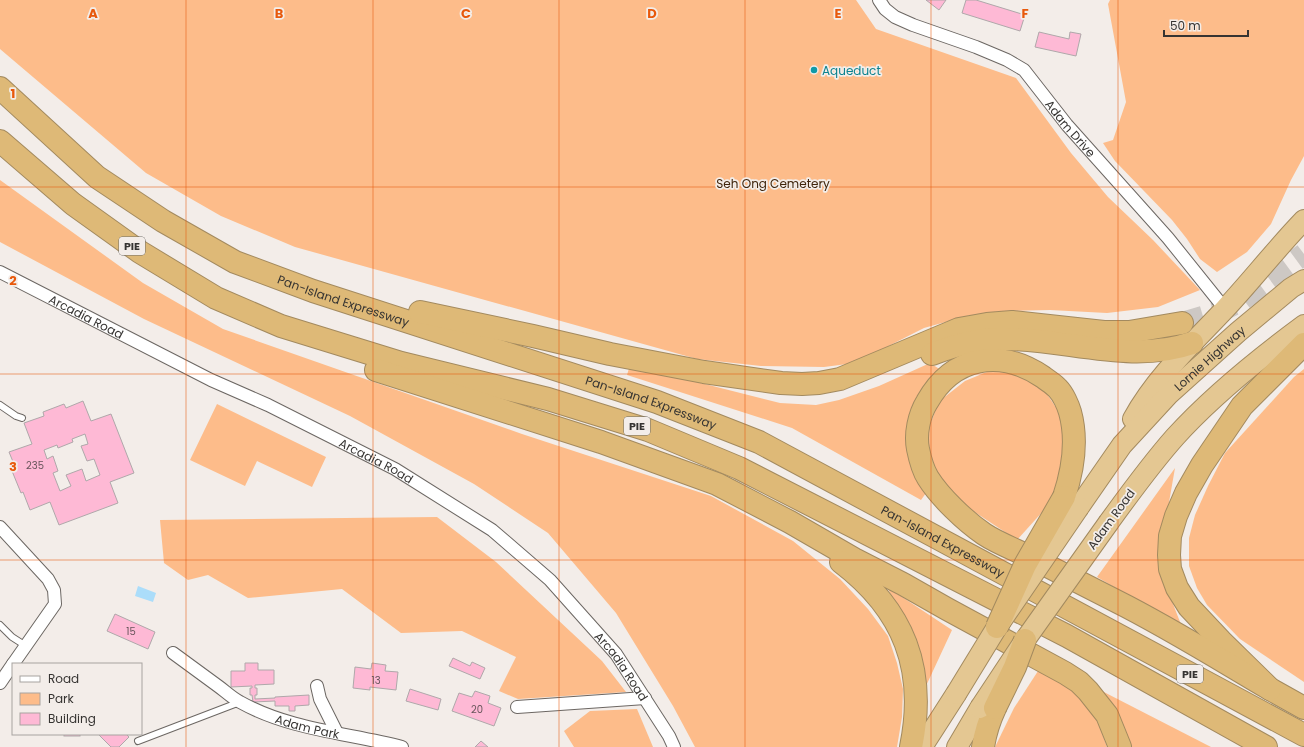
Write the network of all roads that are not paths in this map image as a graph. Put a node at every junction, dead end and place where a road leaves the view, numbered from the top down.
1 (879, 0) edge
2 (0, 88) edge
3 (0, 140) edge
4 (1304, 220) edge
5 (0, 274) edge
6 (1304, 280) edge
7 (370, 309) junction
8 (1225, 309) junction
9 (1182, 323) tunnel mouth
10 (1304, 325) edge
11 (281, 326) junction
12 (1192, 343) junction
13 (1304, 344) edge
14 (840, 379) junction
15 (0, 405) edge
16 (22, 418) dead end
17 (1122, 445) junction
18 (1071, 502) junction
19 (790, 522) junction
20 (0, 527) edge
21 (0, 625) edge
22 (997, 627) joint
23 (1025, 640) joint
24 (26, 646) junction
25 (173, 654) dead end
26 (14, 663) edge
27 (12, 665) edge
28 (0, 683) edge
29 (317, 686) dead end
30 (1270, 689) junction
31 (645, 698) junction
32 (240, 702) junction
33 (517, 707) dead end
34 (987, 708) junction
35 (1304, 708) edge
36 (337, 733) junction
37 (1304, 735) edge
38 (138, 741) dead end
39 (402, 747) edge
40 (674, 747) edge
41 (911, 747) edge
42 (922, 747) edge
43 (957, 747) edge
44 (983, 747) edge
45 (1120, 747) edge
46 (1266, 747) edge

1 - 8 street, Adam Drive
2 - 7 highway, Pan-Island Expressway / PIE
3 - 11 highway, PIE
4 - 8 highway
5 - 31 street, Arcadia Road
6 - 17 highway, Lornie Highway
7 - 14 highway
7 - 37 highway, Pan-Island Expressway / PIE
8 - 12 highway
9 - 14 highway
10 - 23 highway, Adam Road, bridge
11 - 19 highway
11 - 46 highway, PIE
12 - 14 highway
12 - 17 highway
13 - 30 highway
15 - 16 lane
17 - 18 highway
18 - 22 highway, bridge
18 - 30 highway
19 - 41 highway
19 - 45 highway
20 - 24 street
21 - 24 lane
22 - 42 highway, bridge
23 - 34 highway, bridge
24 - 26 street
25 - 32 street, Adam Park
27 - 28 street
29 - 36 street
30 - 35 highway
31 - 33 street
31 - 40 street, Arcadia Road
32 - 36 street, Adam Park
32 - 38 lane
34 - 43 highway
34 - 44 highway
36 - 39 street, Adam Park

